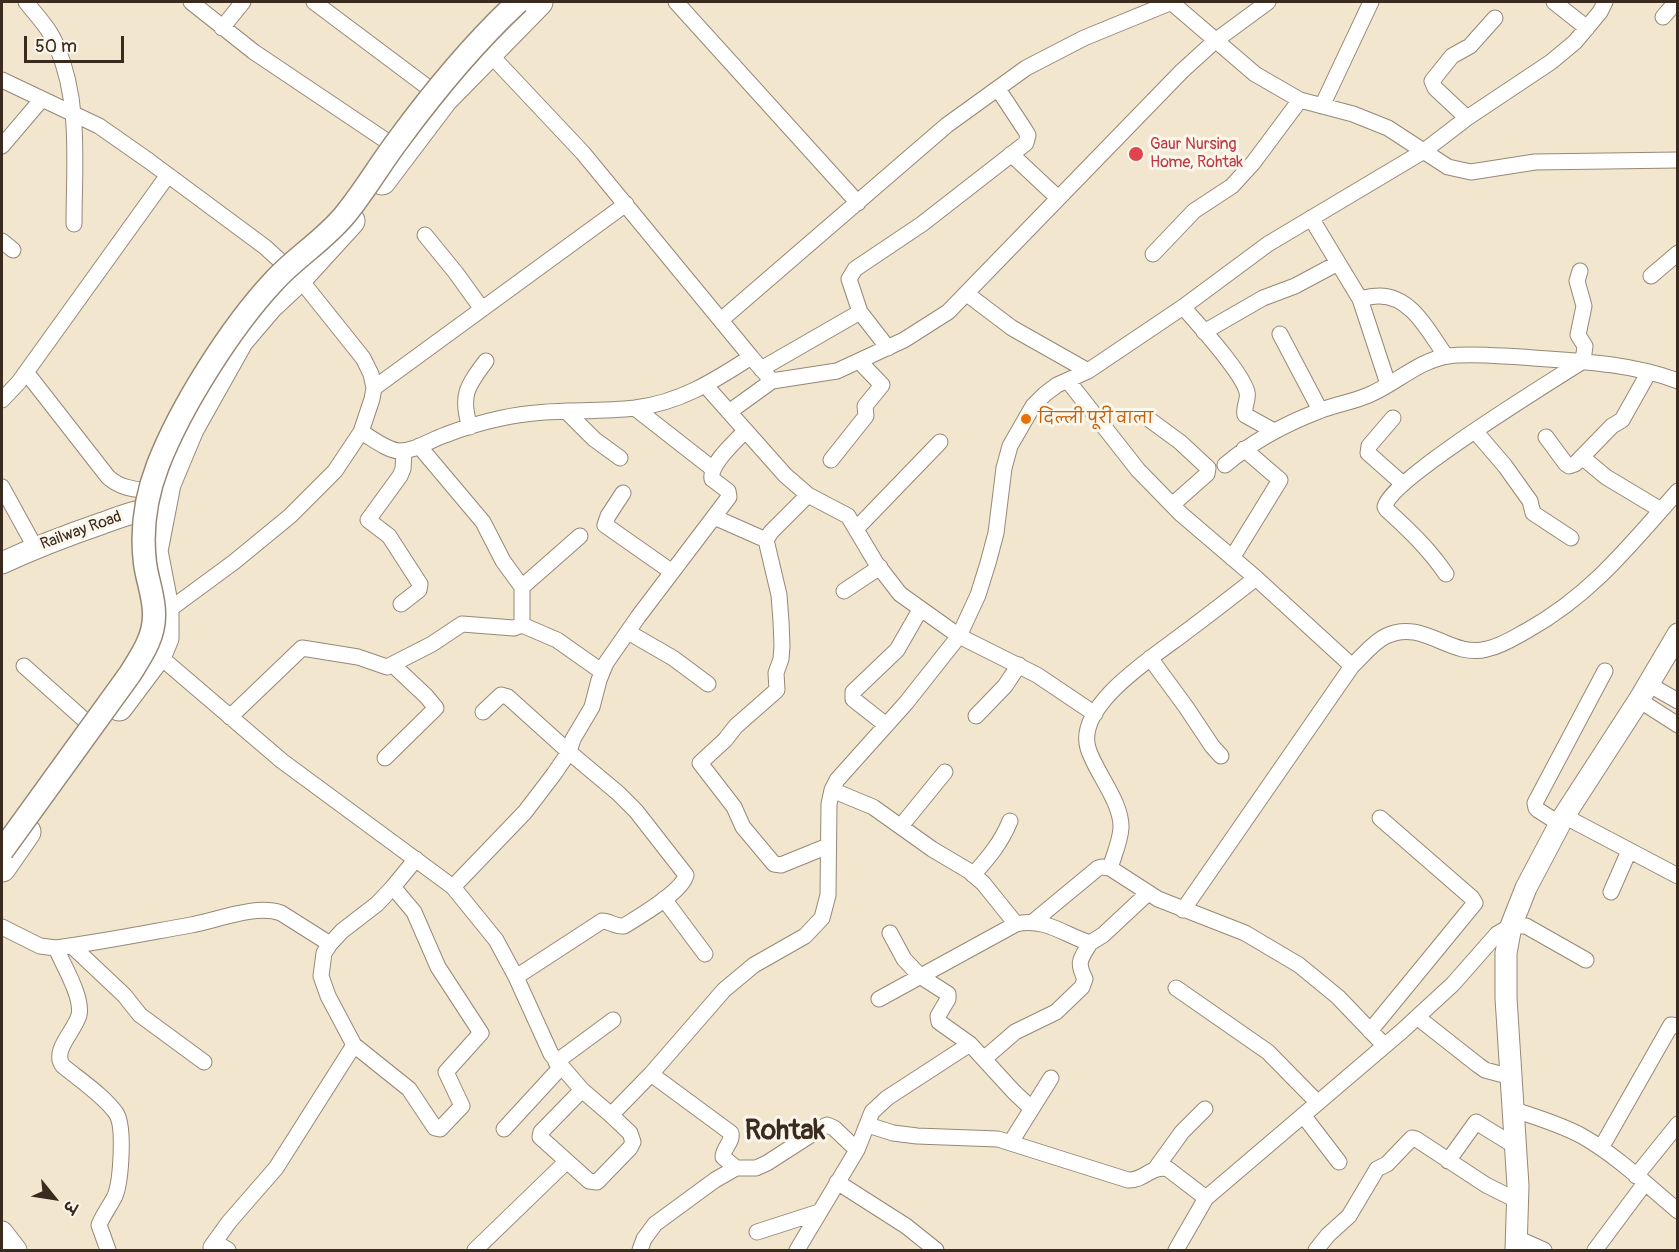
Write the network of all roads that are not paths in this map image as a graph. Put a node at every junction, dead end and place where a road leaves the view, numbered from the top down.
1 (26, 2) edge
2 (191, 2) edge
3 (243, 2) edge
4 (517, 2) edge
5 (539, 2) edge
6 (675, 2) edge
7 (1171, 2) edge
8 (1268, 2) edge
9 (1371, 2) edge
10 (1554, 2) edge
11 (1605, 2) edge
12 (1676, 2) edge
13 (323, 4) edge
14 (1663, 17) dead end
15 (1495, 18) dead end
16 (1587, 27) junction
17 (222, 28) junction
18 (1215, 41) junction
19 (482, 45) junction
20 (2, 80) edge
21 (430, 88) junction
22 (998, 88) junction
23 (42, 99) junction
24 (1300, 100) junction
25 (1322, 106) junction
26 (74, 114) junction
27 (1467, 118) junction
28 (391, 144) junction
29 (2, 146) edge
30 (1424, 151) junction
31 (1011, 154) junction
32 (1677, 160) edge
33 (168, 175) junction
34 (1058, 198) junction
35 (858, 203) junction
36 (626, 204) junction
37 (1311, 218) junction
38 (74, 224) dead end
39 (425, 235) dead end
40 (1677, 253) edge
41 (1153, 254) dead end
42 (1338, 263) junction
43 (292, 271) junction
44 (1580, 271) dead end
45 (1651, 276) dead end
46 (967, 294) junction
47 (1359, 299) junction
48 (1183, 307) junction
49 (482, 309) junction
50 (860, 312) junction
51 (721, 320) junction
52 (1204, 332) junction
53 (1280, 334) dead end
54 (888, 348) junction
55 (1446, 356) junction
56 (751, 357) junction
57 (486, 361) dead end
58 (860, 361) junction
59 (1583, 361) junction
60 (1088, 371) junction
61 (26, 372) junction
62 (1649, 372) junction
63 (767, 375) junction
64 (1068, 381) junction
65 (1677, 381) edge
66 (1388, 384) junction
67 (706, 386) junction
68 (374, 388) junction
69 (2, 400) edge
70 (635, 408) junction
71 (1320, 410) junction
72 (566, 411) junction
73 (729, 412) junction
74 (1393, 418) dead end
75 (1150, 420) dead end
76 (470, 427) junction
77 (745, 431) junction
78 (1274, 431) junction
79 (1475, 431) junction
80 (362, 432) junction
81 (1546, 437) dead end
82 (940, 442) dead end
83 (411, 448) junction
84 (1244, 448) junction
85 (1582, 457) junction
86 (620, 458) dead end
87 (831, 460) dead end
88 (1225, 465) dead end
89 (713, 469) junction
90 (1403, 484) junction
91 (2, 487) edge
92 (1677, 491) edge
93 (622, 493) dead end
94 (808, 495) junction
95 (152, 502) junction
96 (1172, 505) junction
97 (1661, 510) junction
98 (714, 517) junction
99 (856, 530) junction
100 (580, 536) dead end
101 (1570, 538) dead end
102 (766, 540) junction
103 (35, 547) junction
104 (1232, 558) junction
105 (2, 563) edge
106 (880, 567) junction
107 (672, 572) junction
108 (1446, 574) dead end
109 (1256, 578) junction
110 (522, 587) junction
111 (844, 591) dead end
112 (401, 603) dead end
113 (920, 610) junction
114 (158, 618) junction
115 (522, 625) junction
116 (628, 632) junction
117 (1677, 634) edge
118 (959, 636) junction
119 (158, 655) junction
120 (1150, 658) junction
121 (1019, 664) junction
122 (393, 665) junction
123 (24, 666) dead end
124 (1352, 666) junction
125 (602, 671) junction
126 (1605, 671) dead end
127 (708, 684) dead end
128 (1643, 692) junction
129 (1677, 700) edge
130 (483, 712) dead end
131 (1095, 714) junction
132 (976, 716) dead end
133 (230, 717) junction
134 (88, 724) junction
135 (886, 725) junction
136 (1677, 725) edge
137 (569, 752) junction
138 (1221, 756) dead end
139 (385, 758) dead end
140 (945, 772) dead end
141 (832, 790) junction
142 (1380, 818) dead end
143 (1562, 820) junction
144 (1010, 821) dead end
145 (900, 826) junction
146 (2, 840) edge
147 (828, 846) junction
148 (2, 851) edge
149 (1629, 851) junction
150 (416, 859) junction
151 (2, 868) edge
152 (1110, 868) junction
153 (974, 875) junction
154 (1677, 876) edge
155 (453, 887) junction
156 (393, 888) junction
157 (1611, 892) dead end
158 (1148, 893) junction
159 (664, 899) junction
160 (1183, 910) junction
161 (1034, 921) junction
162 (1016, 924) junction
163 (1510, 926) junction
164 (2, 927) edge
165 (890, 933) dead end
166 (1090, 943) junction
167 (330, 944) junction
168 (72, 946) junction
169 (56, 948) junction
170 (705, 954) dead end
171 (1586, 960) dead end
172 (920, 975) junction
173 (516, 977) junction
174 (1176, 988) dead end
175 (879, 999) dead end
176 (1417, 1017) junction
177 (613, 1020) dead end
178 (1677, 1026) edge
179 (1371, 1031) junction
180 (969, 1044) junction
181 (354, 1045) junction
182 (1384, 1045) junction
183 (985, 1058) junction
184 (204, 1062) dead end
185 (559, 1064) junction
186 (651, 1074) junction
187 (1511, 1077) junction
188 (1051, 1078) dead end
189 (582, 1090) junction
190 (1318, 1103) junction
191 (1031, 1108) junction
192 (1205, 1109) dead end
193 (1512, 1109) junction
194 (611, 1115) junction
195 (1303, 1115) junction
196 (1677, 1124) edge
197 (868, 1125) junction
198 (504, 1129) dead end
199 (1011, 1142) junction
200 (1515, 1146) junction
201 (1601, 1148) junction
202 (857, 1150) junction
203 (1448, 1161) junction
204 (566, 1162) junction
205 (1339, 1162) dead end
206 (736, 1168) junction
207 (1156, 1168) junction
208 (1641, 1180) junction
209 (837, 1182) junction
210 (1206, 1198) junction
211 (1518, 1201) junction
212 (1677, 1211) edge
213 (819, 1212) junction
214 (2, 1232) edge
215 (757, 1232) dead end
216 (1517, 1244) edge
217 (218, 1247) edge
218 (16, 1251) edge
219 (108, 1251) edge
220 (475, 1251) edge
221 (640, 1251) edge
222 (797, 1251) edge
223 (936, 1251) edge
224 (1176, 1251) edge
225 (1317, 1251) edge
226 (1544, 1251) edge
227 (1595, 1251) edge

1 - 26 street
2 - 17 street
3 - 17 street
4 - 19 highway
4 - 148 main road, bridge
5 - 19 highway
6 - 35 street
7 - 18 street
7 - 22 street
8 - 18 street
9 - 25 street
10 - 16 street
11 - 16 street
12 - 14 street
13 - 21 street
15 - 27 street
16 - 27 street
17 - 28 street
18 - 24 street
18 - 34 street
19 - 21 highway
19 - 36 street
19 - 43 highway
20 - 23 street
21 - 28 highway
22 - 31 street
22 - 35 street
23 - 26 street
23 - 29 street
24 - 25 street
24 - 41 street
25 - 30 street
26 - 33 street
26 - 38 street
27 - 30 street
28 - 43 highway
30 - 32 street
30 - 37 street
31 - 34 street
31 - 50 street
33 - 43 street
33 - 61 street
34 - 46 street
35 - 51 street
36 - 49 street
36 - 51 street
37 - 42 street
37 - 48 street
39 - 49 street
40 - 45 street
42 - 47 street
42 - 52 street
43 - 68 street
43 - 95 highway
44 - 59 street
46 - 54 street
46 - 60 street
47 - 55 street
47 - 66 street
48 - 52 street
48 - 60 street
49 - 68 street
50 - 54 street
50 - 63 street
51 - 56 street
52 - 78 street
53 - 71 street
54 - 58 street
55 - 59 street
55 - 66 street
56 - 63 street
56 - 67 street
57 - 76 street
58 - 63 street
58 - 87 street
59 - 62 street
59 - 79 street
60 - 64 street
61 - 69 street
61 - 95 street
62 - 65 street
62 - 85 street
63 - 73 street
64 - 96 street
64 - 118 street
66 - 71 street
67 - 70 street
67 - 73 street
68 - 80 street
70 - 72 street
70 - 89 street
71 - 78 street
72 - 76 street
72 - 86 street
73 - 77 street
74 - 90 street
75 - 96 street
76 - 83 street
77 - 89 street
77 - 94 street
78 - 84 street
79 - 90 street
79 - 101 street
80 - 83 street
80 - 114 street
81 - 85 street
82 - 99 street
83 - 110 street
83 - 112 street
84 - 88 street
84 - 104 street
85 - 97 street
89 - 98 street
90 - 108 street
91 - 103 street
92 - 97 street
93 - 107 street
94 - 99 street
94 - 102 street
95 - 103 street, Railway Road
95 - 114 highway
96 - 104 street
97 - 124 street
98 - 102 street
98 - 107 street
99 - 106 street
100 - 110 street
102 - 147 street
103 - 105 street, Railway Road
104 - 109 street
106 - 111 street
106 - 113 street
107 - 116 street
109 - 120 street
109 - 124 street
110 - 115 street
113 - 118 street
113 - 135 street
114 - 119 highway
114 - 134 highway
115 - 122 street
115 - 125 street
116 - 125 street
116 - 127 street
117 - 128 street
118 - 121 street
118 - 135 street
119 - 133 street
119 - 151 highway
120 - 131 street
120 - 138 street
121 - 131 street
121 - 132 street
122 - 133 street
122 - 139 street
123 - 134 street
124 - 160 street
125 - 137 street
126 - 143 street
128 - 129 street
128 - 136 street
128 - 143 street
130 - 137 street
131 - 152 street
133 - 150 street
134 - 146 highway
135 - 141 street
137 - 155 street
137 - 159 street
140 - 145 street
141 - 145 street
141 - 147 street
142 - 179 street
143 - 149 street
143 - 163 street
144 - 153 street
145 - 153 street
147 - 186 street
149 - 154 street
149 - 157 street
150 - 155 street
150 - 156 street
152 - 158 street
152 - 161 street
153 - 162 street
155 - 173 street
156 - 167 street
156 - 181 street
158 - 160 street
158 - 166 street
159 - 170 street
159 - 173 street
160 - 179 street
161 - 162 street
161 - 166 street
162 - 172 street
163 - 171 street
163 - 176 street
163 - 187 street
164 - 169 street
165 - 172 street
166 - 183 street
167 - 168 street
167 - 181 street
168 - 169 street
168 - 184 street
169 - 219 street
172 - 175 street
172 - 180 street
173 - 185 street
174 - 190 street
176 - 182 street
176 - 187 street
177 - 185 street
178 - 201 street
179 - 182 street
180 - 183 street
180 - 197 street
181 - 217 street
182 - 190 street
183 - 191 street
185 - 189 street
185 - 198 street
186 - 194 street
186 - 206 street
187 - 193 street
188 - 191 street
189 - 194 street
189 - 204 street
190 - 195 street
191 - 199 street
192 - 207 street
193 - 200 street
193 - 201 street
194 - 204 street
195 - 205 street
195 - 210 street
196 - 208 street
197 - 199 street
197 - 202 street
199 - 207 street
200 - 203 street
200 - 211 street
201 - 208 street
202 - 206 street
202 - 209 street
203 - 211 street
203 - 225 street
204 - 220 street
206 - 221 street
207 - 210 street
208 - 212 street
208 - 227 street
209 - 213 street
209 - 223 street
210 - 224 street
211 - 216 street
213 - 215 street
213 - 222 street
214 - 218 street
216 - 226 street

